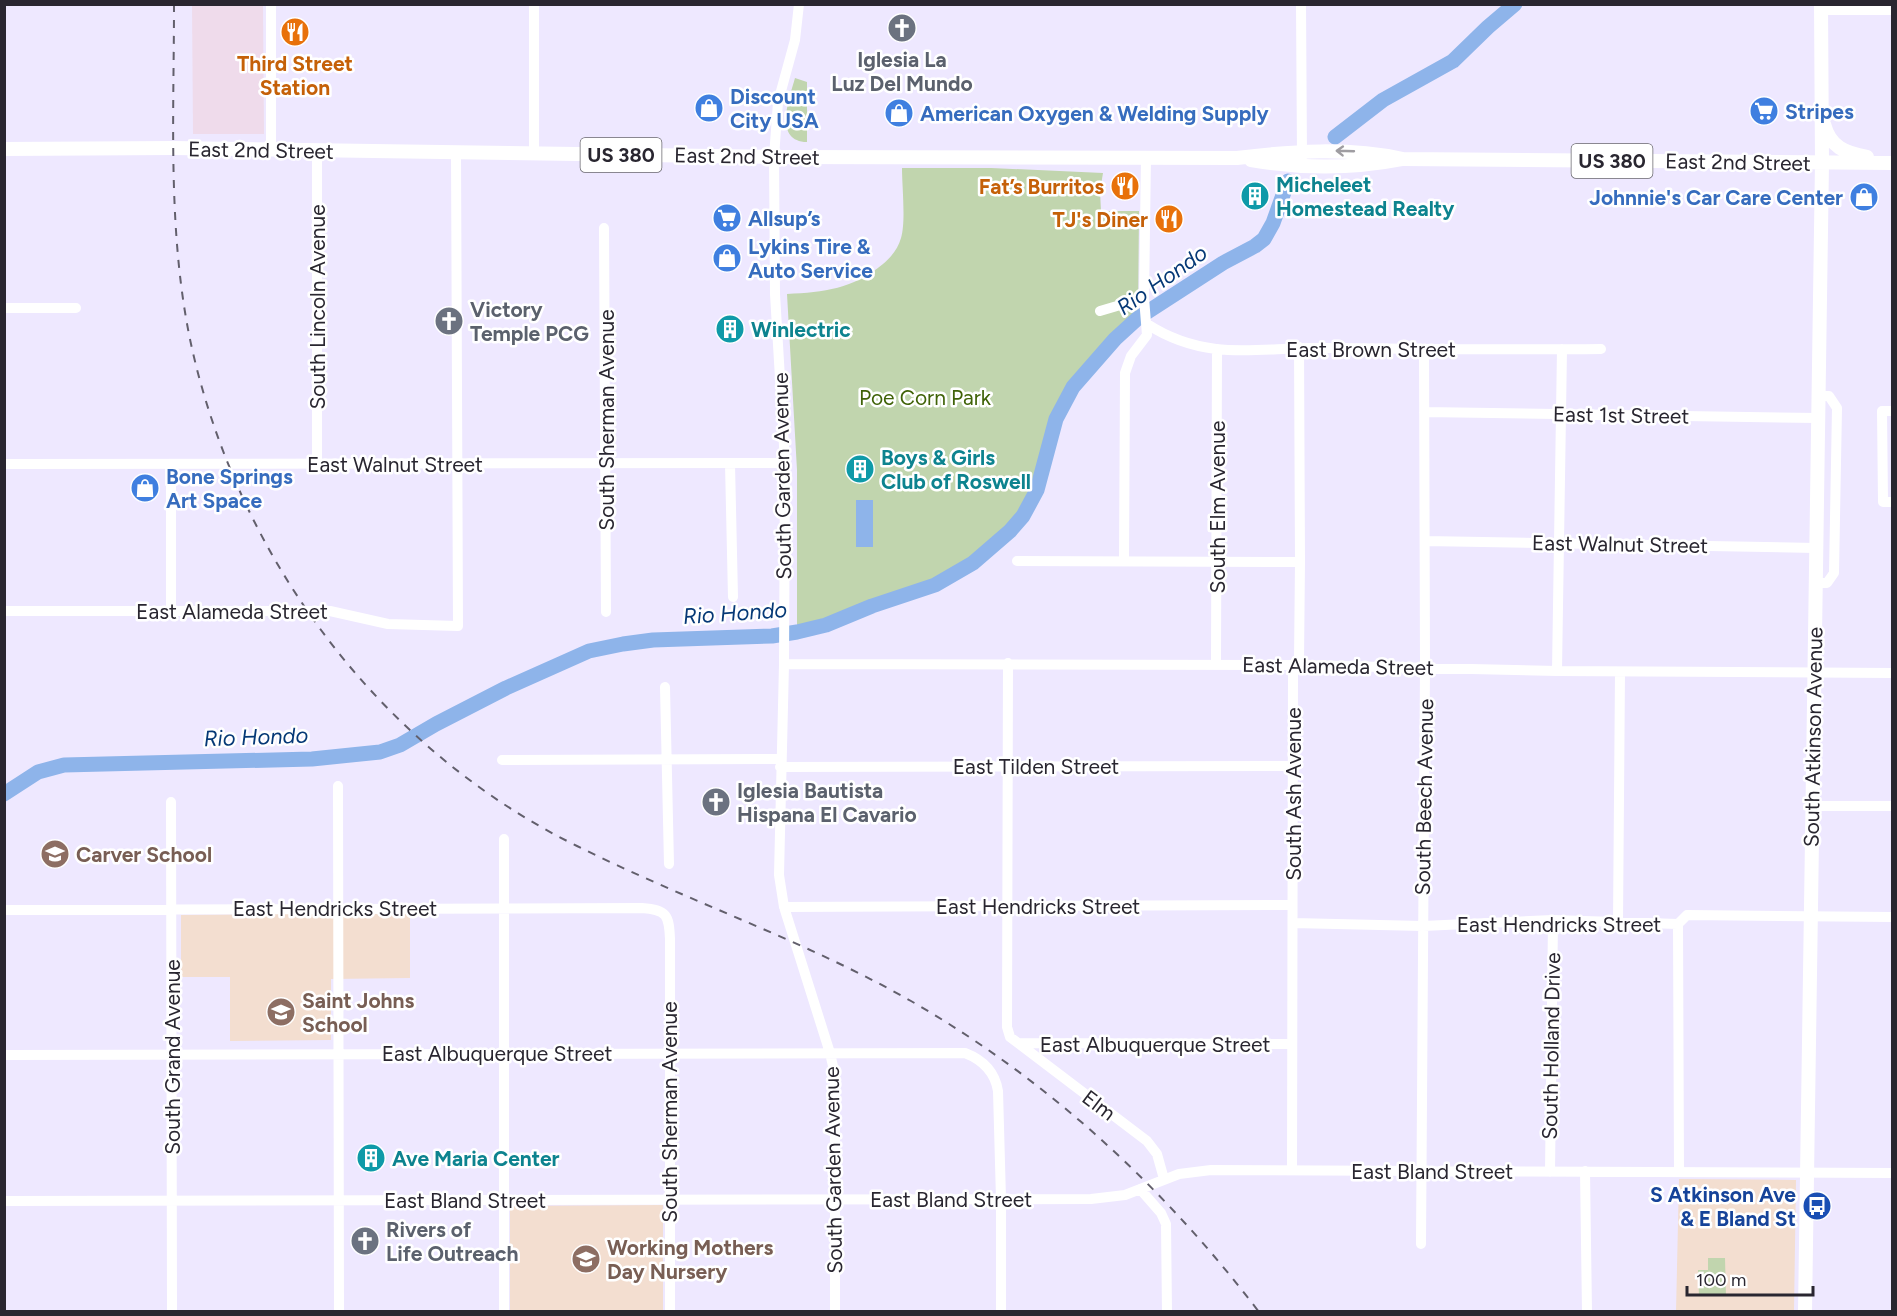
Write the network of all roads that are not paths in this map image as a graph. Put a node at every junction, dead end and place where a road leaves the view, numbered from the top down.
1 (271, 4) edge
2 (534, 4) edge
3 (799, 4) edge
4 (1301, 4) edge
5 (1821, 7) edge
6 (1893, 10) edge
7 (1821, 105) junction
8 (4, 149) edge
9 (271, 150) junction
10 (317, 151) junction
11 (1302, 151) junction
12 (456, 152) junction
13 (534, 154) junction
14 (774, 157) junction
15 (1146, 157) junction
16 (1237, 158) junction
17 (1402, 159) junction
18 (1893, 162) edge
19 (1821, 163) junction
20 (1302, 166) junction
21 (604, 228) dead end
22 (1144, 302) junction
23 (4, 308) edge
24 (76, 308) dead end
25 (1100, 311) dead end
26 (1147, 322) junction
27 (1299, 347) junction
28 (1217, 349) junction
29 (1424, 349) junction
30 (1562, 349) junction
31 (1601, 349) dead end
32 (1818, 396) junction
33 (1893, 411) edge
34 (1424, 412) junction
35 (1561, 414) junction
36 (1818, 418) junction
37 (785, 463) junction
38 (4, 464) edge
39 (171, 464) junction
40 (317, 464) junction
41 (607, 464) junction
42 (730, 464) junction
43 (457, 465) junction
44 (1893, 502) edge
45 (1425, 541) junction
46 (1559, 543) junction
47 (1816, 548) junction
48 (1017, 561) dead end
49 (1124, 561) junction
50 (1300, 562) junction
51 (1216, 563) junction
52 (1815, 583) junction
53 (733, 597) dead end
54 (171, 610) junction
55 (4, 611) edge
56 (606, 612) dead end
57 (1008, 663) junction
58 (784, 664) junction
59 (1216, 664) junction
60 (1296, 665) junction
61 (1425, 668) junction
62 (1557, 671) junction
63 (1620, 672) junction
64 (1814, 673) junction
65 (1893, 673) edge
66 (665, 687) dead end
67 (502, 760) dead end
68 (668, 760) junction
69 (780, 763) junction
70 (1008, 766) junction
71 (1292, 766) junction
72 (338, 786) dead end
73 (171, 802) dead end
74 (1813, 806) junction
75 (1893, 806) edge
76 (504, 839) dead end
77 (669, 864) dead end
78 (1292, 905) junction
79 (1008, 906) junction
80 (504, 907) junction
81 (784, 907) junction
82 (338, 908) junction
83 (172, 909) junction
84 (4, 910) edge
85 (665, 913) joint
86 (1811, 916) junction
87 (1893, 917) edge
88 (1552, 920) junction
89 (1293, 923) junction
90 (1618, 923) junction
91 (1678, 924) junction
92 (1423, 926) junction
93 (1018, 1043) junction
94 (1293, 1044) junction
95 (338, 1053) junction
96 (503, 1053) junction
97 (669, 1053) junction
98 (830, 1053) junction
99 (172, 1054) junction
100 (4, 1055) edge
101 (1293, 1170) junction
102 (1421, 1171) junction
103 (1585, 1171) junction
104 (1550, 1172) junction
105 (1679, 1172) junction
106 (1808, 1173) junction
107 (1893, 1173) edge
108 (1164, 1179) junction
109 (1140, 1189) junction
110 (835, 1199) junction
111 (1001, 1199) junction
112 (338, 1200) junction
113 (504, 1200) junction
114 (4, 1201) edge
115 (172, 1201) junction
116 (669, 1201) junction
117 (1420, 1244) dead end
118 (172, 1311) edge
119 (339, 1311) edge
120 (504, 1311) edge
121 (670, 1311) edge
122 (836, 1311) edge
123 (1001, 1311) edge
124 (1167, 1311) edge
125 (1587, 1311) edge
126 (1805, 1311) edge

1 - 9 street
2 - 13 street
3 - 14 street, South Garden Avenue
4 - 11 street
5 - 6 street
5 - 7 main road
7 - 18 main road
7 - 19 main road, South Atkinson Avenue
8 - 9 main road, East 2nd Street / US 380
9 - 10 main road, East 2nd Street / US 380
10 - 12 main road, East 2nd Street / US 380
10 - 40 street, South Lincoln Avenue
11 - 16 main road, East 2nd Street / US 380
17 -> 11 main road, East 2nd Street / US 380
11 - 20 street
12 - 13 main road, East 2nd Street / US 380
12 - 43 street
13 - 14 main road, East 2nd Street / US 380
14 - 15 main road, East 2nd Street / US 380
14 - 37 street, South Garden Avenue
15 - 16 main road, East 2nd Street / US 380
15 - 22 street
16 - 20 main road, East 2nd Street / US 380
17 - 19 main road, East 2nd Street / US 380
17 - 20 main road, East 2nd Street / US 380
18 - 19 main road, East 2nd Street / US 380
19 - 32 main road, South Atkinson Avenue
21 - 41 street, South Sherman Avenue
22 - 25 street
22 - 26 street
23 - 24 street
26 - 28 street, East Brown Street
26 - 49 street
27 - 28 street, East Brown Street
27 - 29 street, East Brown Street
27 - 50 street, South Ash Avenue
28 - 51 street, South Elm Avenue
29 - 30 street, East Brown Street
29 - 34 street, South Beech Avenue
30 - 31 street, East Brown Street
30 - 35 street
32 - 36 main road, South Atkinson Avenue
32 - 52 street
33 - 44 street
34 - 35 street, East 1st Street
34 - 45 street, South Beech Avenue
35 - 36 street, East 1st Street
35 - 46 street
36 - 47 main road, South Atkinson Avenue
37 - 42 street, East Walnut Street
37 - 58 street, South Garden Avenue
38 - 39 street, East Walnut Street
39 - 40 street, East Walnut Street
39 - 54 street
40 - 43 street, East Walnut Street
41 - 42 street, East Walnut Street
41 - 43 street, East Walnut Street
41 - 56 street, South Sherman Avenue
42 - 53 street
43 - 54 street, East Alameda Street
45 - 46 street, East Walnut Street
45 - 61 street, South Beech Avenue
46 - 47 street, East Walnut Street
46 - 62 street
47 - 52 main road, South Atkinson Avenue
48 - 49 street
49 - 51 street
50 - 51 street
50 - 60 street, South Ash Avenue
51 - 59 street, South Elm Avenue
52 - 64 main road, South Atkinson Avenue
54 - 55 street, East Alameda Street
57 - 58 street, East Alameda Street
57 - 59 street, East Alameda Street
57 - 70 street
58 - 69 street, South Garden Avenue
59 - 60 street, East Alameda Street
60 - 61 street, East Alameda Street
60 - 71 street, South Ash Avenue
61 - 62 street, East Alameda Street
61 - 92 street, South Beech Avenue
62 - 63 street, East Alameda Street
63 - 64 street, East Alameda Street
63 - 90 street
64 - 65 street, East Alameda Street
64 - 74 main road, South Atkinson Avenue
66 - 68 street
67 - 68 street, East Tilden Street
68 - 69 street, East Tilden Street
68 - 77 street
69 - 70 street, East Tilden Street
69 - 81 street, South Garden Avenue
70 - 71 street, East Tilden Street
70 - 79 street
71 - 78 street, South Ash Avenue
72 - 82 street
73 - 83 street, South Grand Avenue
74 - 75 street
74 - 86 main road, South Atkinson Avenue
76 - 80 street
78 - 79 street, East Hendricks Street
78 - 89 street, South Ash Avenue
79 - 81 street, East Hendricks Street
79 - 93 street
80 - 82 street, East Hendricks Street
80 - 85 street, East Hendricks Street
80 - 96 street
81 - 98 street, South Garden Avenue
82 - 83 street, East Hendricks Street
82 - 95 street
83 - 84 street, East Hendricks Street
83 - 99 street, South Grand Avenue
85 - 97 street, South Sherman Avenue
86 - 87 street, East Hendricks Street
86 - 91 street, East Hendricks Street
86 - 106 main road, South Atkinson Avenue
88 - 90 street, East Hendricks Street
88 - 92 street, East Hendricks Street
88 - 104 street, South Holland Drive
89 - 92 street, East Hendricks Street
89 - 94 street, South Ash Avenue
90 - 91 street, East Hendricks Street
91 - 105 street
92 - 102 street, South Beech Avenue
93 - 94 street, East Albuquerque Street
93 - 108 street, Elm
94 - 101 street, South Ash Avenue
95 - 96 street, East Albuquerque Street
95 - 99 street, East Albuquerque Street
95 - 112 street
96 - 97 street, East Albuquerque Street
96 - 113 street
97 - 98 street, East Albuquerque Street
97 - 116 street, South Sherman Avenue
98 - 110 street, South Garden Avenue
98 - 111 street, East Albuquerque Street
99 - 100 street, East Albuquerque Street
99 - 115 street, South Grand Avenue
101 - 102 street, East Bland Street
101 - 108 street, East Bland Street
102 - 104 street, East Bland Street
102 - 117 street, South Beech Avenue
103 - 104 street, East Bland Street
103 - 105 street, East Bland Street
103 - 125 street
105 - 106 street, East Bland Street
106 - 107 street, East Bland Street
106 - 126 main road, South Atkinson Avenue
108 - 109 street, East Bland Street
109 - 111 street, East Bland Street
109 - 124 street
110 - 111 street, East Bland Street
110 - 116 street, East Bland Street
110 - 122 street, South Garden Avenue
111 - 123 street
112 - 113 street, East Bland Street
112 - 115 street, East Bland Street
112 - 119 street
113 - 116 street, East Bland Street
113 - 120 street
114 - 115 street, East Bland Street
115 - 118 street, South Grand Avenue
116 - 121 street, South Sherman Avenue

